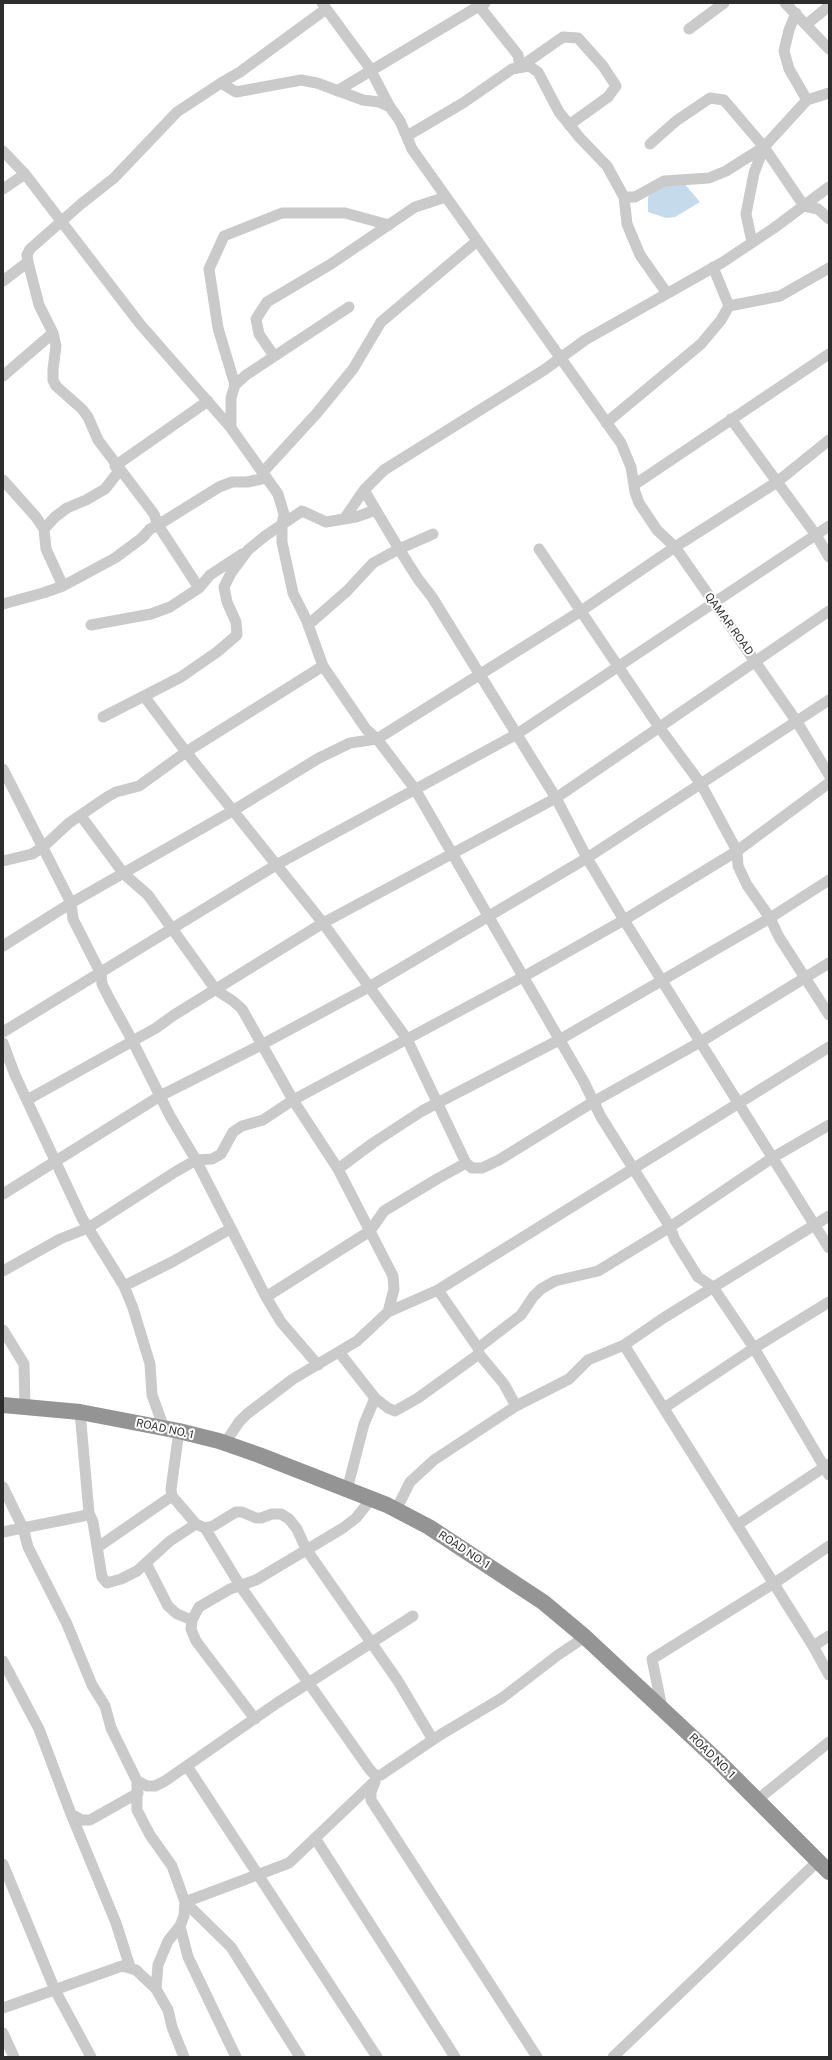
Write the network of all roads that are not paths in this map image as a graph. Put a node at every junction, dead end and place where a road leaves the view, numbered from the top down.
1 (724, 3) edge
2 (785, 3) edge
3 (480, 4) edge
4 (324, 6) edge
5 (829, 6) edge
6 (796, 13) junction
7 (807, 24) junction
8 (689, 29) dead end
9 (829, 49) edge
10 (520, 67) junction
11 (372, 72) junction
12 (221, 83) junction
13 (337, 91) junction
14 (829, 93) edge
15 (807, 100) junction
16 (390, 107) junction
17 (570, 125) junction
18 (407, 136) junction
19 (650, 144) dead end
20 (764, 147) junction
21 (3, 151) edge
22 (25, 174) junction
23 (829, 187) edge
24 (3, 188) edge
25 (446, 197) junction
26 (624, 197) junction
27 (804, 206) junction
28 (829, 219) edge
29 (61, 222) junction
30 (390, 224) junction
31 (477, 241) junction
32 (752, 242) junction
33 (28, 262) junction
34 (713, 267) junction
35 (829, 268) edge
36 (3, 281) edge
37 (666, 292) junction
38 (729, 306) junction
39 (349, 307) dead end
40 (53, 333) junction
41 (829, 354) edge
42 (274, 356) junction
43 (560, 358) junction
44 (3, 376) edge
45 (234, 385) junction
46 (208, 401) junction
47 (731, 418) junction
48 (606, 423) junction
49 (232, 428) junction
50 (829, 440) edge
51 (117, 468) junction
52 (264, 475) junction
53 (3, 480) edge
54 (634, 480) junction
55 (777, 482) junction
56 (364, 490) junction
57 (376, 510) junction
58 (344, 519) junction
59 (282, 524) junction
60 (158, 525) junction
61 (829, 526) edge
62 (44, 529) junction
63 (433, 534) dead end
64 (816, 536) junction
65 (675, 547) junction
66 (399, 549) junction
67 (539, 549) dead end
68 (248, 550) junction
69 (829, 557) edge
70 (63, 586) junction
71 (199, 588) junction
72 (3, 604) edge
73 (714, 604) junction
74 (581, 611) junction
75 (829, 611) edge
76 (90, 625) dead end
77 (308, 625) junction
78 (756, 663) junction
79 (323, 666) junction
80 (619, 668) junction
81 (479, 674) junction
82 (144, 696) junction
83 (829, 700) edge
84 (103, 717) dead end
85 (797, 722) junction
86 (659, 727) junction
87 (517, 734) junction
88 (377, 739) junction
89 (186, 752) junction
90 (3, 769) edge
91 (829, 775) edge
92 (829, 782) edge
93 (6, 783) edge
94 (701, 784) junction
95 (415, 789) junction
96 (556, 798) junction
97 (234, 810) junction
98 (81, 816) junction
99 (43, 847) junction
100 (738, 851) junction
101 (453, 854) junction
102 (587, 858) junction
103 (3, 861) edge
104 (276, 865) junction
105 (124, 874) junction
106 (829, 880) edge
107 (71, 903) junction
108 (488, 916) junction
109 (770, 918) junction
110 (624, 920) junction
111 (323, 923) junction
112 (173, 929) junction
113 (3, 946) edge
114 (829, 963) edge
115 (101, 974) junction
116 (806, 977) junction
117 (523, 978) junction
118 (663, 981) junction
119 (369, 987) junction
120 (216, 990) junction
121 (829, 1015) edge
122 (3, 1032) edge
123 (407, 1039) junction
124 (132, 1040) junction
125 (559, 1040) junction
126 (702, 1041) junction
127 (3, 1043) edge
128 (261, 1045) junction
129 (829, 1047) edge
130 (160, 1096) junction
131 (27, 1100) junction
132 (293, 1100) junction
133 (593, 1102) junction
134 (437, 1103) junction
135 (739, 1104) junction
136 (829, 1125) edge
137 (772, 1158) junction
138 (196, 1160) junction
139 (56, 1162) junction
140 (466, 1163) junction
141 (632, 1168) junction
142 (338, 1169) junction
143 (3, 1194) edge
144 (829, 1216) edge
145 (814, 1226) junction
146 (670, 1227) junction
147 (88, 1228) junction
148 (230, 1229) junction
149 (370, 1231) junction
150 (829, 1248) edge
151 (3, 1271) edge
152 (124, 1286) junction
153 (713, 1287) junction
154 (438, 1290) junction
155 (266, 1297) junction
156 (829, 1302) edge
157 (388, 1312) junction
158 (3, 1330) edge
159 (624, 1345) junction
160 (754, 1348) junction
161 (478, 1351) junction
162 (339, 1352) junction
163 (318, 1365) junction
164 (375, 1398) junction
165 (3, 1405) edge
166 (25, 1406) junction
167 (516, 1406) junction
168 (664, 1408) junction
169 (80, 1412) junction
170 (172, 1430) junction
171 (225, 1443) junction
172 (827, 1469) edge
173 (3, 1487) edge
174 (346, 1490) junction
175 (172, 1496) junction
176 (371, 1499) junction
177 (396, 1510) junction
178 (89, 1513) junction
179 (737, 1525) junction
180 (201, 1526) junction
181 (23, 1528) junction
182 (3, 1532) edge
183 (829, 1546) edge
184 (98, 1547) junction
185 (306, 1548) junction
186 (146, 1563) junction
187 (772, 1584) junction
188 (241, 1587) junction
189 (413, 1616) dead end
190 (192, 1620) junction
191 (829, 1636) edge
192 (585, 1637) junction
193 (372, 1642) junction
194 (813, 1646) junction
195 (3, 1661) edge
196 (829, 1675) edge
197 (309, 1682) junction
198 (662, 1708) junction
199 (255, 1719) junction
200 (433, 1740) junction
201 (829, 1742) edge
202 (187, 1766) junction
203 (376, 1779) junction
204 (137, 1781) junction
205 (138, 1793) junction
206 (757, 1800) junction
207 (71, 1814) junction
208 (315, 1838) junction
209 (3, 1864) edge
210 (826, 1869) edge
211 (257, 1875) junction
212 (185, 1902) junction
213 (180, 1926) junction
214 (130, 1967) junction
215 (156, 1989) junction
216 (55, 1990) junction
217 (4, 2010) edge
218 (3, 2033) edge
219 (14, 2057) edge
220 (91, 2057) edge
221 (184, 2057) edge
222 (236, 2057) edge
223 (300, 2057) edge
224 (377, 2057) edge
225 (454, 2057) edge
226 (537, 2057) edge
227 (613, 2057) edge

1 - 8 street
2 - 6 street
3 - 10 street
3 - 11 street
4 - 11 street, QAMAR ROAD
4 - 12 street
5 - 7 street
6 - 7 street
6 - 15 street
7 - 9 street
10 - 17 street
10 - 17 street
10 - 18 street
11 - 13 street
11 - 16 street, QAMAR ROAD
12 - 13 street
12 - 29 street
13 - 16 street
14 - 15 street
15 - 20 street
16 - 18 street, QAMAR ROAD
17 - 26 street
18 - 25 street, QAMAR ROAD
19 - 20 street
20 - 26 street
20 - 27 street
20 - 32 street
21 - 22 street
22 - 24 street
22 - 29 street
23 - 27 street
25 - 30 street
25 - 31 street, QAMAR ROAD
26 - 37 street
27 - 28 street
27 - 32 street
29 - 33 street
29 - 46 street
30 - 42 street
30 - 45 street
31 - 43 street, QAMAR ROAD
31 - 52 street
32 - 34 street
33 - 36 street
33 - 40 street
34 - 37 street
34 - 38 street
35 - 38 street
37 - 43 street
38 - 48 street
39 - 42 street
40 - 44 street
40 - 51 street
41 - 47 street
42 - 45 street
43 - 48 street, QAMAR ROAD
43 - 56 street
45 - 49 street
46 - 49 street
46 - 51 street
47 - 54 street
47 - 55 street
48 - 54 street, QAMAR ROAD
49 - 52 street
50 - 55 street
51 - 60 street
51 - 62 street
52 - 59 street
52 - 60 street
53 - 62 street
54 - 65 street, QAMAR ROAD
55 - 64 street
55 - 65 street
56 - 57 street
56 - 58 street
57 - 58 street
57 - 66 street
58 - 59 street
59 - 68 street
59 - 77 street
60 - 70 street
60 - 71 street
61 - 64 street
62 - 70 street
63 - 66 street
64 - 69 street
64 - 73 street
65 - 73 street, QAMAR ROAD
65 - 74 street
66 - 77 street
66 - 81 street
67 - 74 street
68 - 71 street
68 - 82 street
70 - 72 street
71 - 76 street
73 - 78 street, QAMAR ROAD
73 - 80 street
74 - 80 street
74 - 81 street
75 - 78 street
77 - 79 street
78 - 85 street, QAMAR ROAD
78 - 86 street
79 - 88 street
79 - 89 street
80 - 86 street
80 - 87 street
81 - 87 street
81 - 88 street
82 - 84 street
82 - 89 street
83 - 85 street
85 - 91 street, QAMAR ROAD
85 - 94 street
86 - 94 street
86 - 96 street
87 - 95 street
87 - 96 street
88 - 95 street
88 - 97 street
89 - 97 street
89 - 98 street
90 - 93 street
92 - 100 street
93 - 99 street
94 - 100 street
94 - 102 street
95 - 101 street
95 - 104 street
96 - 101 street
96 - 102 street
97 - 104 street
97 - 105 street
98 - 99 street
98 - 105 street
99 - 103 street
99 - 107 street
100 - 109 street
100 - 110 street
101 - 108 street
101 - 111 street
102 - 108 street
102 - 110 street
104 - 111 street
104 - 112 street
105 - 107 street
105 - 112 street
106 - 109 street
107 - 113 street
107 - 115 street
108 - 117 street
108 - 119 street
109 - 116 street
109 - 118 street
110 - 117 street
110 - 118 street
111 - 119 street
111 - 120 street
112 - 115 street
112 - 120 street
114 - 116 street
115 - 122 street
115 - 124 street
116 - 121 street
116 - 126 street
117 - 123 street
117 - 125 street
118 - 125 street
118 - 126 street
119 - 123 street
119 - 128 street
120 - 124 street
120 - 128 street
123 - 132 street
123 - 134 street
124 - 130 street
124 - 131 street
125 - 133 street
125 - 134 street
126 - 133 street
126 - 135 street
127 - 131 street
128 - 130 street
128 - 132 street
129 - 135 street
130 - 138 street
130 - 139 street
131 - 139 street
132 - 138 street
132 - 142 street
133 - 140 street
133 - 141 street
134 - 140 street
134 - 142 street
135 - 137 street
135 - 141 street
136 - 137 street
137 - 145 street
137 - 146 street
138 - 147 street
138 - 148 street
139 - 143 street
139 - 147 street
140 - 149 street
141 - 146 street
141 - 154 street
142 - 149 street
144 - 145 street
145 - 150 street
145 - 153 street
146 - 153 street
146 - 161 street
147 - 151 street
147 - 152 street
148 - 152 street
148 - 155 street
149 - 155 street
149 - 157 street
152 - 170 street
153 - 159 street
153 - 160 street
154 - 157 street
154 - 161 street
155 - 163 street
156 - 160 street
157 - 162 street
158 - 166 street
159 - 167 street
159 - 168 street
160 - 168 street
160 - 172 street
161 - 164 street
161 - 167 street
162 - 163 street
162 - 164 street
163 - 171 street
164 - 174 street
165 - 166 highway, ROAD NO. 1
166 - 169 highway, ROAD NO. 1
167 - 177 street
168 - 179 street
169 - 170 highway, ROAD NO. 1
169 - 178 street
170 - 171 highway, ROAD NO. 1
170 - 175 street
171 - 174 highway, ROAD NO. 1
172 - 179 street
173 - 181 street
174 - 176 highway, ROAD NO. 1
175 - 180 street
175 - 184 street
176 - 177 highway, ROAD NO. 1
176 - 185 street
177 - 192 highway, ROAD NO. 1
178 - 181 street
178 - 184 street
179 - 187 street
180 - 185 street
180 - 186 street
180 - 188 street
181 - 182 street
181 - 204 street
183 - 187 street
184 - 186 street
185 - 188 street
185 - 193 street
186 - 190 street
187 - 194 street
187 - 198 street
188 - 190 street
188 - 197 street
189 - 193 street
190 - 199 street
191 - 194 street
192 - 198 highway, ROAD NO. 1
192 - 200 street
193 - 197 street
193 - 200 street
194 - 196 street
195 - 207 street
197 - 199 street
197 - 203 street
198 - 206 highway, ROAD NO. 1
199 - 202 street
200 - 203 street
201 - 206 street
202 - 204 street
202 - 211 street
203 - 208 street
203 - 226 street
204 - 205 street
205 - 207 street
205 - 212 street
206 - 210 highway, ROAD NO. 1
207 - 214 street
208 - 211 street
208 - 225 street
209 - 216 street
210 - 227 street
211 - 212 street
211 - 224 street
212 - 213 street
212 - 223 street
213 - 215 street
213 - 222 street
214 - 215 street
214 - 216 street
215 - 221 street
216 - 217 street
216 - 220 street
218 - 219 street

